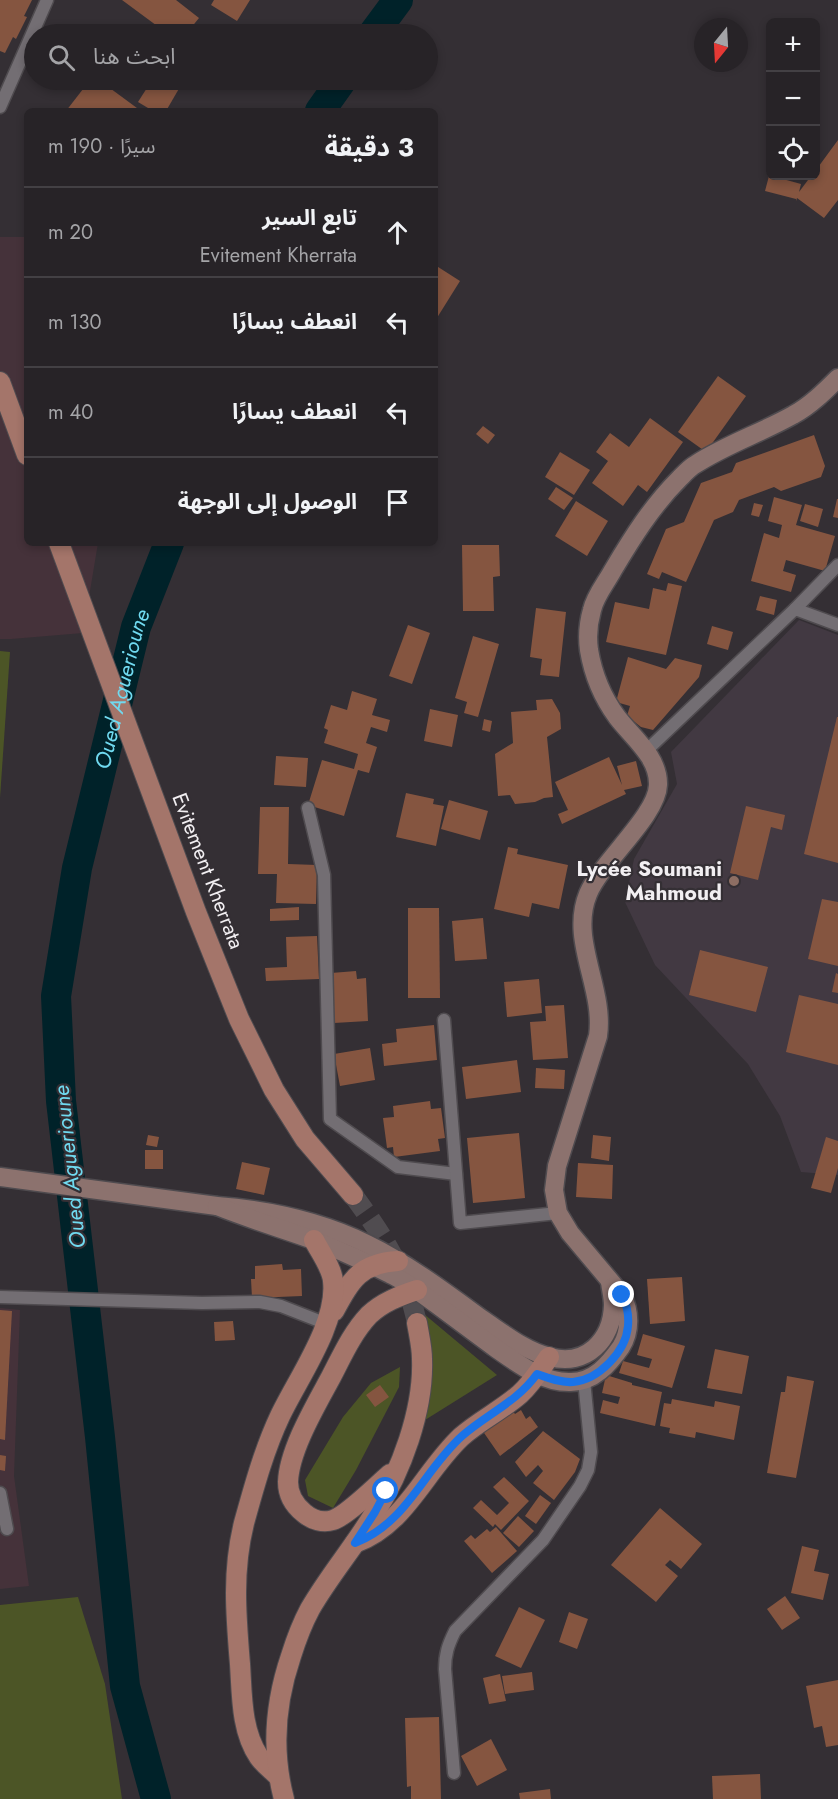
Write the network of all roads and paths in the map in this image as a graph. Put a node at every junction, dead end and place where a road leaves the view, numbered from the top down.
1 (47, 0) edge
2 (36, 24) edge
3 (24, 52) edge
4 (0, 106) edge
5 (838, 378) edge
6 (0, 382) edge
7 (24, 447) edge
8 (60, 546) edge
9 (838, 565) edge
10 (795, 609) junction
11 (838, 625) edge
12 (646, 751) junction
13 (308, 808) dead end
14 (444, 1020) dead end
15 (456, 1174) junction
16 (0, 1177) edge
17 (353, 1195) tunnel mouth
18 (217, 1206) junction
19 (558, 1213) junction
20 (314, 1240) junction
21 (398, 1261) junction
22 (373, 1265) junction
23 (610, 1282) junction
24 (417, 1290) junction
25 (6, 1298) edge
26 (417, 1323) tunnel mouth
27 (327, 1324) junction
28 (549, 1357) junction
29 (537, 1374) junction
30 (584, 1380) junction
31 (397, 1469) junction
32 (0, 1493) edge
33 (7, 1529) dead end
34 (355, 1543) junction
35 (454, 1773) dead end
36 (278, 1776) junction
37 (284, 1799) edge

1 - 2 street
3 - 4 street
5 - 12 main road
6 - 7 main road
8 - 17 main road, Evitement Kherrata
9 - 10 street
10 - 11 street
10 - 12 street
12 - 19 main road
13 - 15 street
14 - 15 street
15 - 19 street
16 - 18 main road
18 - 20 main road
18 - 21 main road
19 - 23 main road
20 - 22 main road
20 - 27 main road
21 - 22 main road
21 - 28 main road
22 - 24 main road
22 - 27 main road
23 - 28 main road
23 - 30 main road
24 - 29 main road
24 - 31 main road
25 - 27 street
26 - 31 main road
27 - 36 main road
28 - 29 main road
29 - 30 main road
29 - 34 main road
30 - 35 street
31 - 34 main road
32 - 33 street
34 - 36 main road
36 - 37 main road

